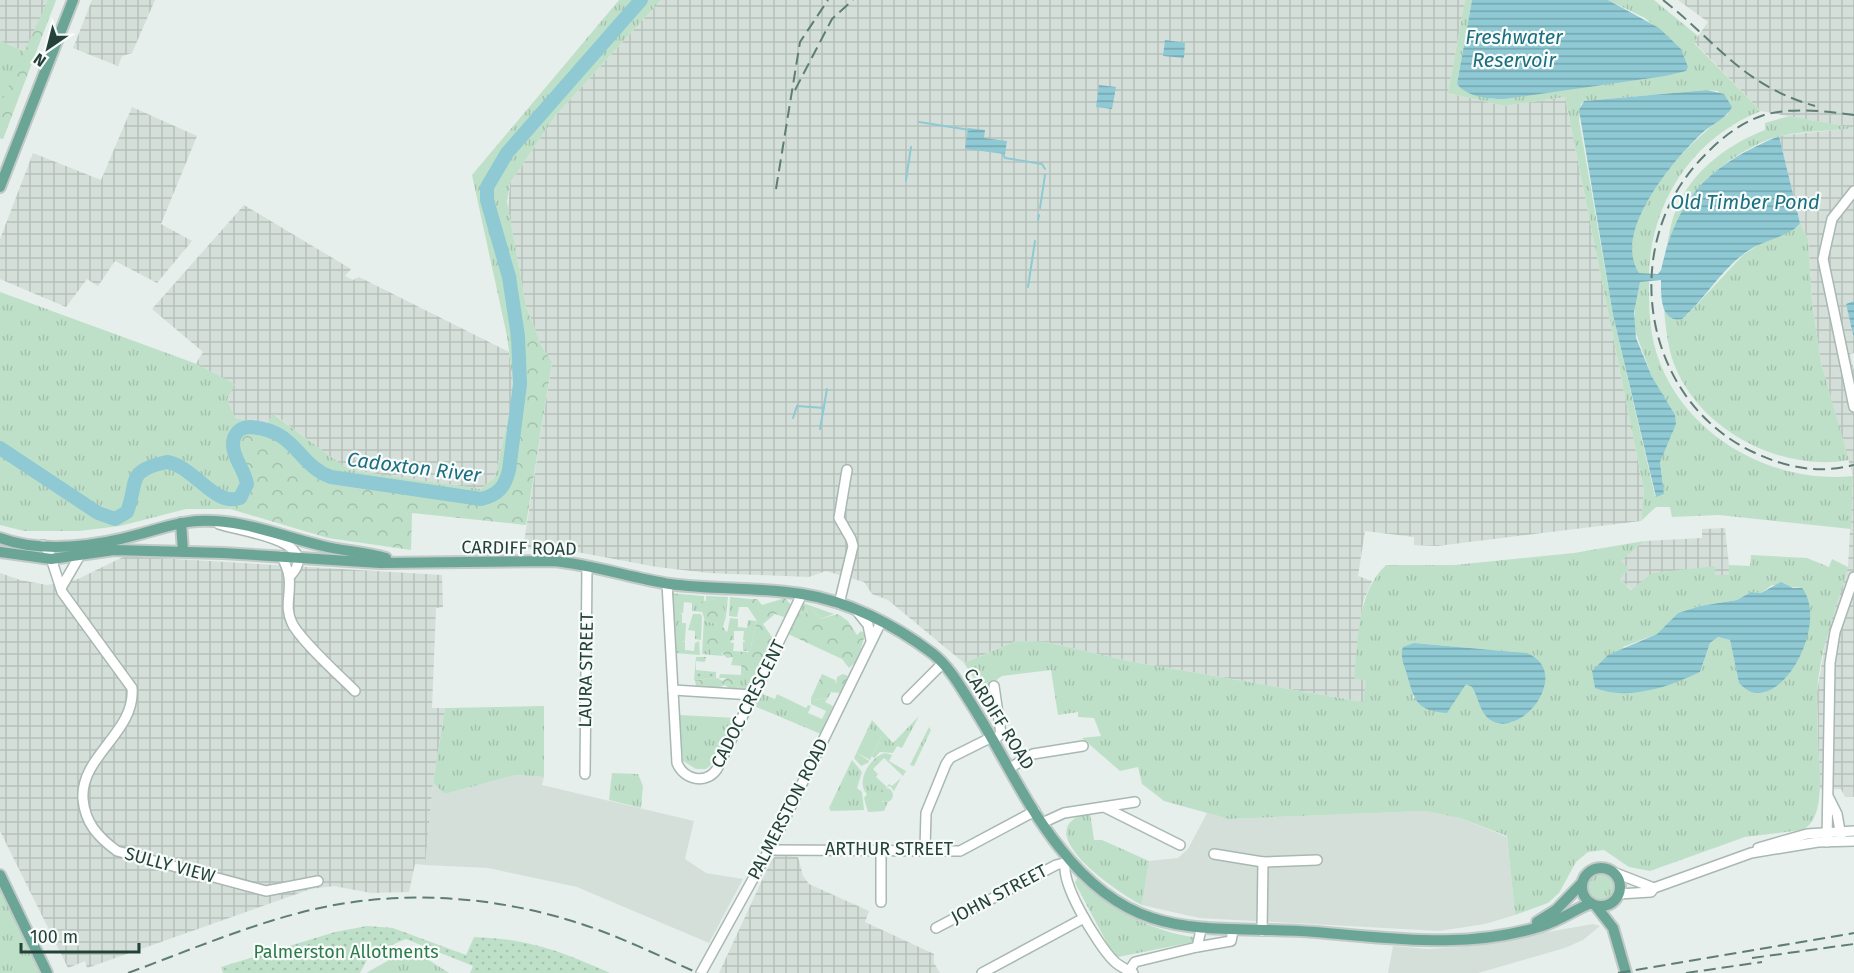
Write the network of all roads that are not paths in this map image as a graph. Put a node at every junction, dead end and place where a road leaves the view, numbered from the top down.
1 (73, 0) edge
2 (0, 187) edge
3 (1854, 191) edge
4 (1854, 407) edge
5 (847, 470) dead end
6 (212, 521) junction
7 (182, 523) junction
8 (0, 538) edge
9 (43, 545) junction
10 (183, 551) junction
11 (0, 552) edge
12 (282, 556) junction
13 (79, 557) junction
14 (298, 557) junction
15 (51, 559) junction
16 (400, 562) junction
17 (587, 566) junction
18 (291, 575) junction
19 (1854, 577) edge
20 (667, 583) junction
21 (60, 588) junction
22 (802, 594) junction
23 (839, 604) junction
24 (856, 610) junction
25 (881, 622) junction
26 (871, 643) junction
27 (943, 663) junction
28 (994, 686) dead end
29 (673, 690) junction
30 (355, 691) dead end
31 (753, 695) junction
32 (907, 699) dead end
33 (993, 739) junction
34 (1083, 746) dead end
35 (1010, 768) junction
36 (585, 774) dead end
37 (1829, 798) junction
38 (1136, 802) dead end
39 (1104, 807) junction
40 (1035, 811) junction
41 (1042, 823) junction
42 (1854, 831) edge
43 (1841, 836) junction
44 (1827, 837) junction
45 (1854, 840) edge
46 (1180, 845) dead end
47 (881, 849) junction
48 (925, 849) junction
49 (770, 850) junction
50 (1214, 854) dead end
51 (1317, 860) dead end
52 (1066, 861) junction
53 (1263, 862) junction
54 (1613, 872) junction
55 (0, 876) edge
56 (318, 881) dead end
57 (1582, 883) junction
58 (1654, 888) junction
59 (1617, 896) junction
60 (881, 902) dead end
61 (1593, 904) junction
62 (1084, 918) junction
63 (1530, 927) junction
64 (936, 928) dead end
65 (1613, 928) junction
66 (1201, 930) junction
67 (1233, 931) junction
68 (1262, 931) junction
69 (1197, 947) junction
70 (1116, 969) edge
71 (1131, 972) edge
72 (47, 973) edge
73 (700, 973) edge
74 (982, 973) edge
75 (1626, 973) edge

1 - 2 main road
3 - 4 street
5 - 23 street
6 - 7 main road, CARDIFF ROAD
6 - 14 street
6 - 16 main road, CARDIFF ROAD
7 - 9 main road, CARDIFF ROAD
7 - 10 main road
8 - 9 main road, CARDIFF ROAD
9 - 15 street, SULLY VIEW
10 - 12 main road, CARDIFF ROAD
10 - 13 main road, CARDIFF ROAD
11 - 15 main road, CARDIFF ROAD
12 - 14 main road, CARDIFF ROAD
12 - 18 street
13 - 15 main road, CARDIFF ROAD
13 - 21 street
14 - 16 main road, CARDIFF ROAD
14 - 18 street
15 - 21 street, SULLY VIEW
16 - 17 main road, CARDIFF ROAD
17 - 20 main road, CARDIFF ROAD
17 - 36 street, LAURA STREET
18 - 30 street
19 - 37 street
20 - 22 main road, CARDIFF ROAD
20 - 29 street, CADOC CRESCENT
21 - 56 street, SULLY VIEW
22 - 23 main road, CARDIFF ROAD
22 - 31 street, CADOC CRESCENT
23 - 24 main road, CARDIFF ROAD
24 - 25 main road, CARDIFF ROAD
24 - 26 street
25 - 26 street, PALMERSTON ROAD
25 - 27 main road, CARDIFF ROAD
26 - 49 street, PALMERSTON ROAD
27 - 32 street
27 - 33 main road, CARDIFF ROAD
28 - 33 street
29 - 31 street
29 - 31 street, CADOC CRESCENT
33 - 35 main road, CARDIFF ROAD
33 - 48 street
34 - 35 street
35 - 40 main road, CARDIFF ROAD
37 - 43 street
37 - 44 street
38 - 39 street
39 - 41 street
39 - 46 street
40 - 41 main road, CARDIFF ROAD
40 - 48 street, ARTHUR STREET
41 - 52 main road, CARDIFF ROAD
42 - 43 street
43 - 44 street
43 - 45 street
44 - 58 street
47 - 48 street, ARTHUR STREET
47 - 49 street, ARTHUR STREET
47 - 60 street
49 - 73 street, PALMERSTON ROAD
50 - 53 street
51 - 53 street
52 - 62 street
52 - 64 street, JOHN STREET
52 - 66 main road, CARDIFF ROAD
53 - 68 street
54 - 57 main road
54 - 58 street
54 - 59 main road
55 - 72 main road
57 - 61 main road
57 - 63 main road, CARDIFF ROAD
58 - 59 street
59 - 61 main road
59 - 65 main road
61 - 63 main road, CARDIFF ROAD
61 - 65 main road
62 - 70 street
62 - 74 street
63 - 68 main road, CARDIFF ROAD
65 - 75 main road
66 - 67 main road, CARDIFF ROAD
66 - 69 street
67 - 68 main road, CARDIFF ROAD
67 - 69 street
69 - 71 street
70 - 71 street

